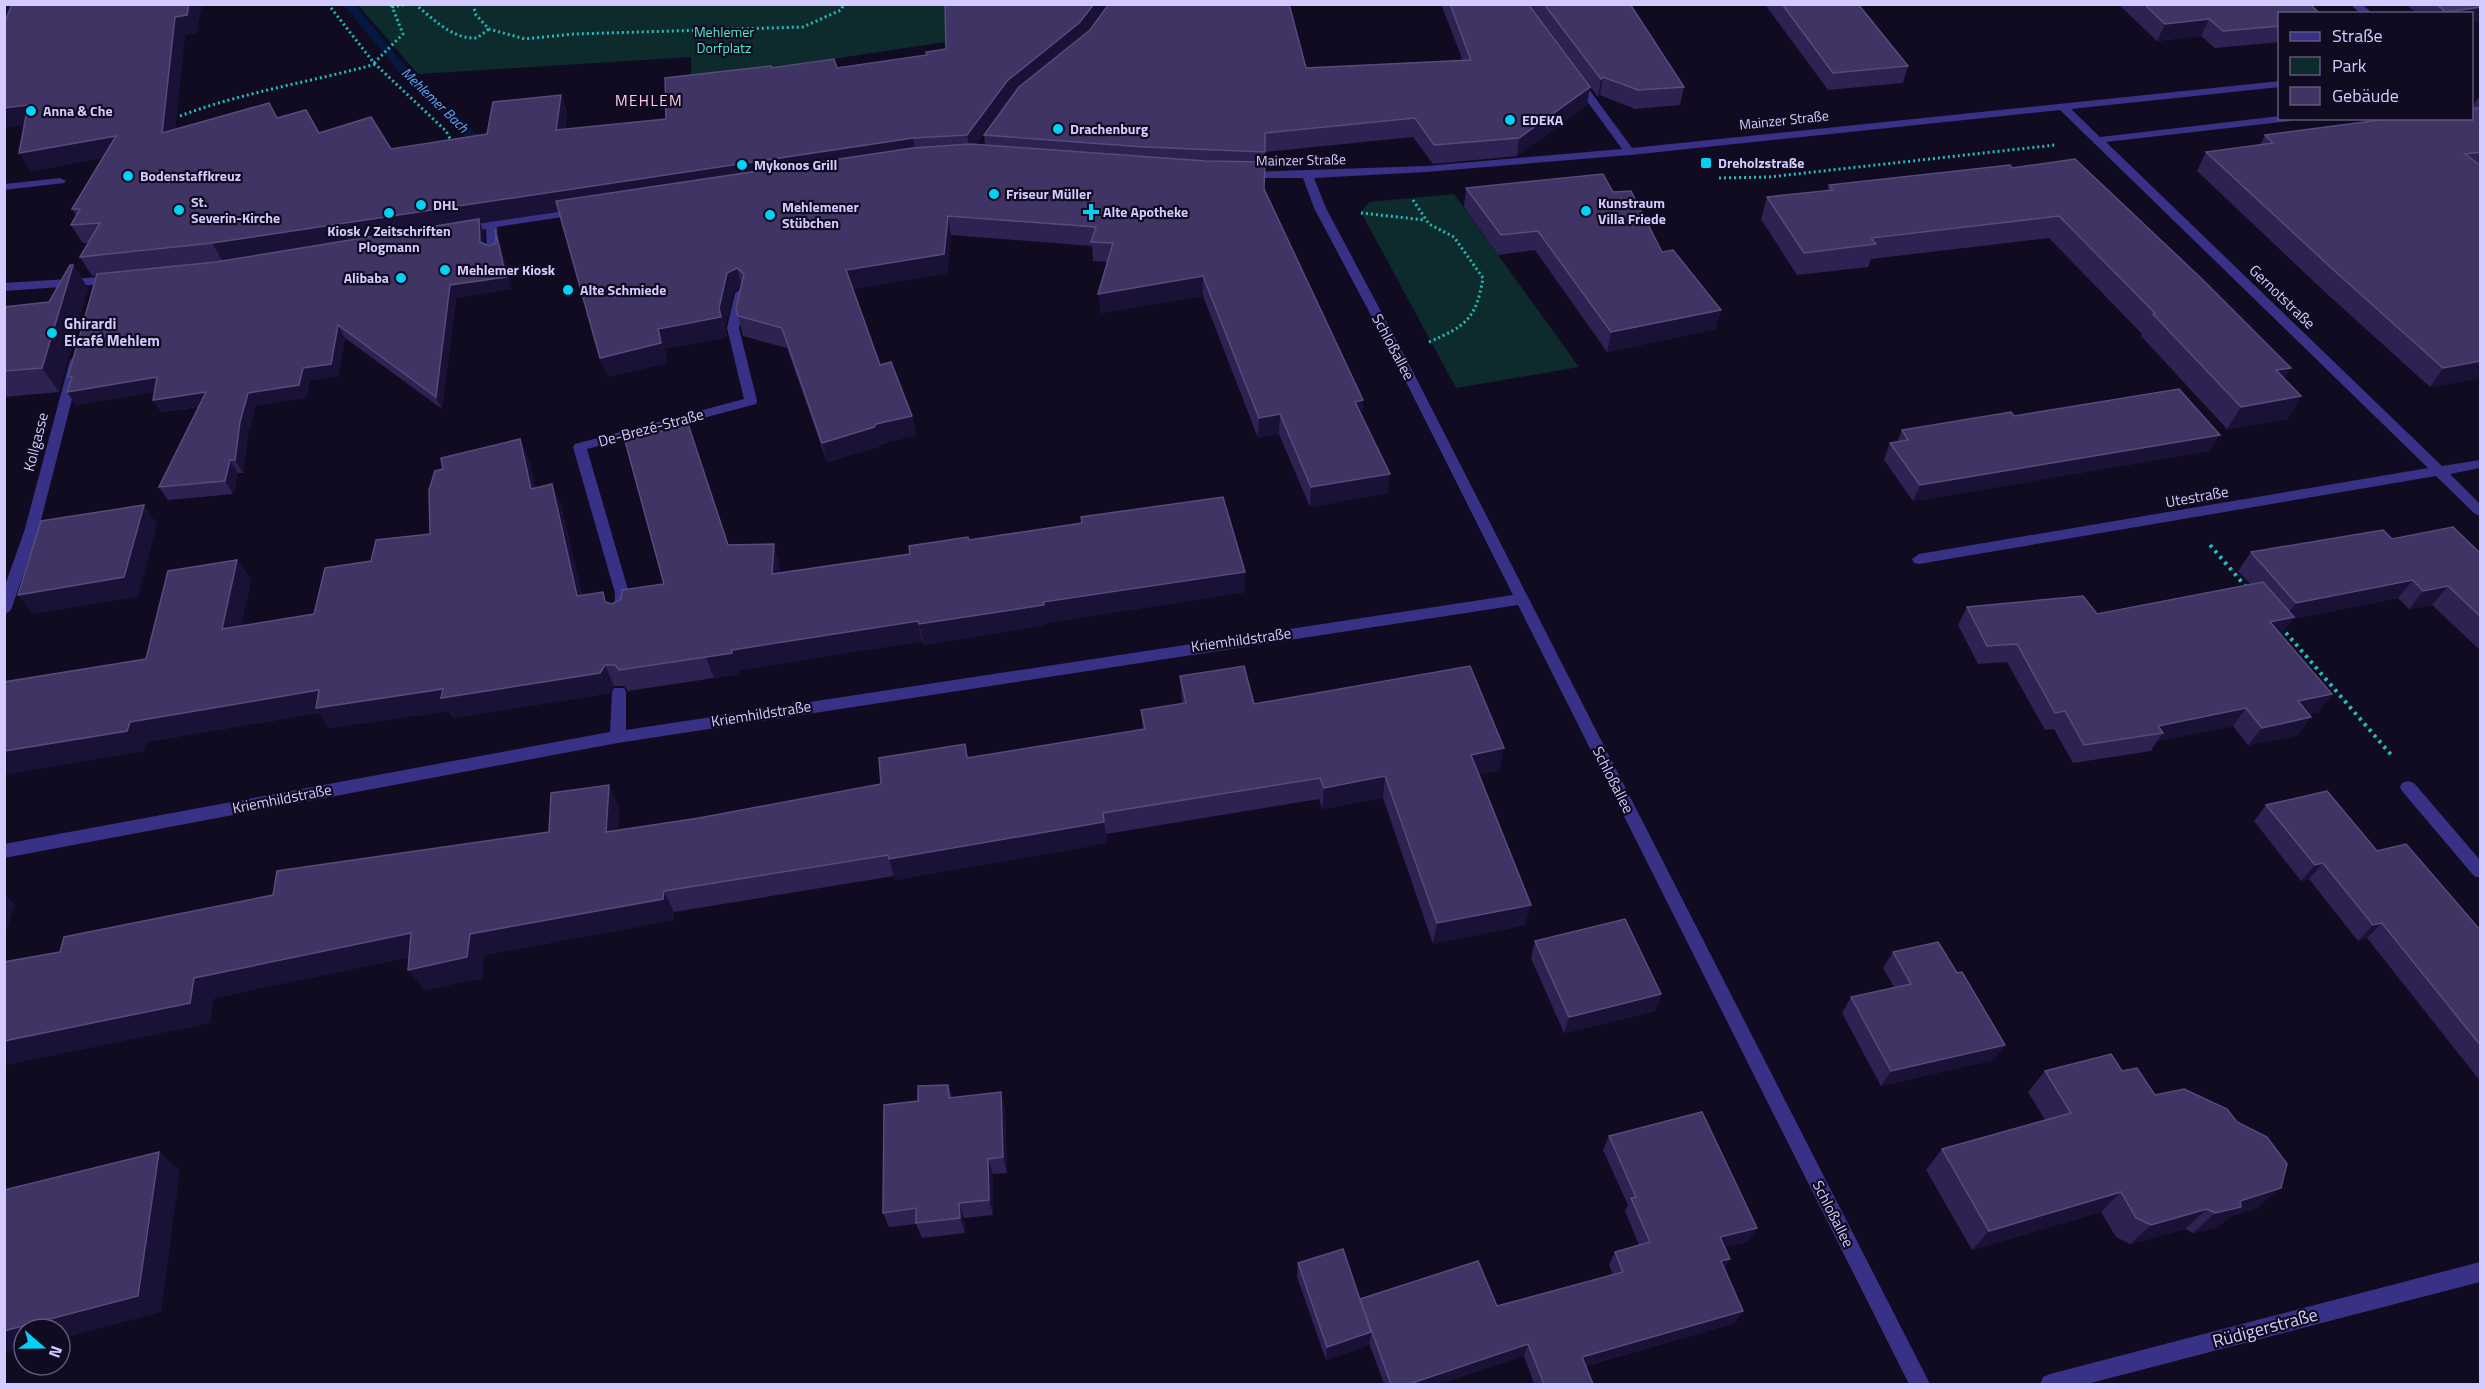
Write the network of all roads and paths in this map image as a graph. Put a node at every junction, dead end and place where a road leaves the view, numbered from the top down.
1 (328, 4) edge
2 (408, 4) edge
3 (415, 4) edge
4 (473, 4) edge
5 (844, 4) edge
6 (392, 6) edge
7 (489, 29) junction
8 (375, 63) junction
9 (1570, 71) edge
10 (2278, 84) edge
11 (2062, 106) junction
12 (180, 116) dead end
13 (2278, 119) edge
14 (2099, 140) junction
15 (453, 146) edge
16 (1630, 152) junction
17 (1397, 172) junction
18 (1228, 175) edge
19 (1308, 176) junction
20 (1709, 178) dead end
21 (60, 181) dead end
22 (4, 187) edge
23 (1320, 208) junction
24 (585, 211) edge
25 (1425, 220) junction
26 (491, 225) junction
27 (447, 232) edge
28 (494, 254) edge
29 (132, 278) edge
30 (4, 287) edge
31 (741, 292) edge
32 (79, 348) edge
33 (1398, 355) junction
34 (2481, 464) edge
35 (2439, 470) junction
36 (2481, 511) edge
37 (2185, 516) junction
38 (1919, 559) dead end
39 (2253, 595) edge
40 (1521, 599) junction
41 (4, 610) edge
42 (621, 618) edge
43 (2276, 621) edge
44 (619, 692) edge
45 (618, 737) junction
46 (2408, 787) joint
47 (4, 851) edge
48 (2481, 871) edge
49 (2481, 1272) edge
50 (1920, 1384) edge
51 (2050, 1384) edge

1 - 8 path
2 - 6 path
3 - 7 path
4 - 7 path
5 - 7 path
6 - 8 path
8 - 12 path
8 - 15 path
9 - 16 street
10 - 11 street, Mainzer Straße
11 - 14 street, Gernotstraße
11 - 16 street, Mainzer Straße
13 - 14 street
14 - 20 path
14 - 35 street, Gernotstraße
16 - 17 street, Mainzer Straße
17 - 19 street, Mainzer Straße
17 - 25 path
18 - 19 street, Mainzer Straße
19 - 23 street, Schloßallee
21 - 22 street
23 - 25 path
23 - 33 street, Schloßallee
24 - 26 street
25 - 33 path
26 - 27 street
26 - 28 street
29 - 30 street
31 - 42 street, De-Brezé-Straße
32 - 41 street, Kollgasse
33 - 40 street, Schloßallee
34 - 35 street, Utestraße
35 - 36 street, Gernotstraße
35 - 37 street, Utestraße
37 - 38 street, Utestraße
37 - 39 path
40 - 45 street, Kriemhildstraße
40 - 50 street, Schloßallee
43 - 46 path
44 - 45 street
45 - 47 street, Kriemhildstraße
46 - 48 street
49 - 51 street, Rüdigerstraße

